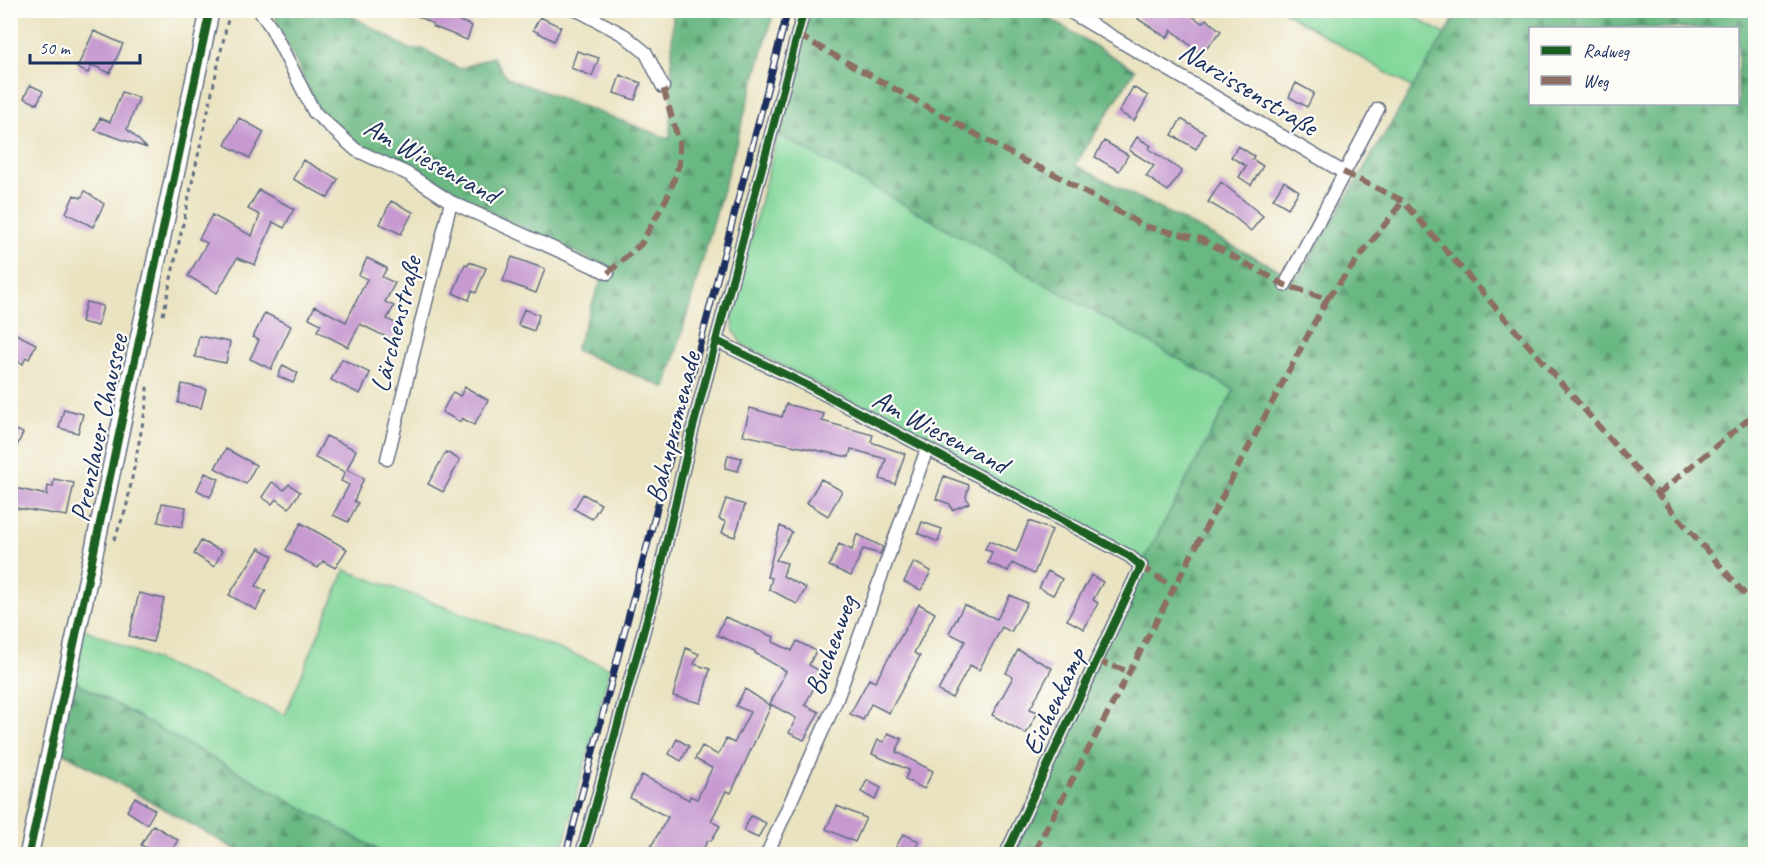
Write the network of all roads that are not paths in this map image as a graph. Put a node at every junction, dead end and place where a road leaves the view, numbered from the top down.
1 (210, 10) edge
2 (259, 10) edge
3 (578, 10) edge
4 (804, 10) edge
5 (1067, 10) edge
6 (663, 87) dead end
7 (1378, 109) dead end
8 (1343, 172) junction
9 (451, 202) junction
10 (608, 273) dead end
11 (1285, 285) dead end
12 (717, 341) junction
13 (927, 449) junction
14 (387, 459) dead end
15 (1141, 566) joint
16 (29, 855) edge
17 (582, 855) edge
18 (767, 855) edge
19 (1006, 855) edge

1 - 16 main road, Prenzlauer Chaussee
2 - 9 street, Am Wiesenrand
3 - 6 street
4 - 12 street, Bahnpromenade
5 - 8 street, Narzissenstraße
7 - 8 street
8 - 11 street
9 - 10 street, Am Wiesenrand
9 - 14 street, Lärchenstraße
12 - 13 street, Am Wiesenrand
12 - 17 street, Bahnpromenade
13 - 15 street, Am Wiesenrand
13 - 18 street, Buchenweg
15 - 19 street, Eichenkamp

